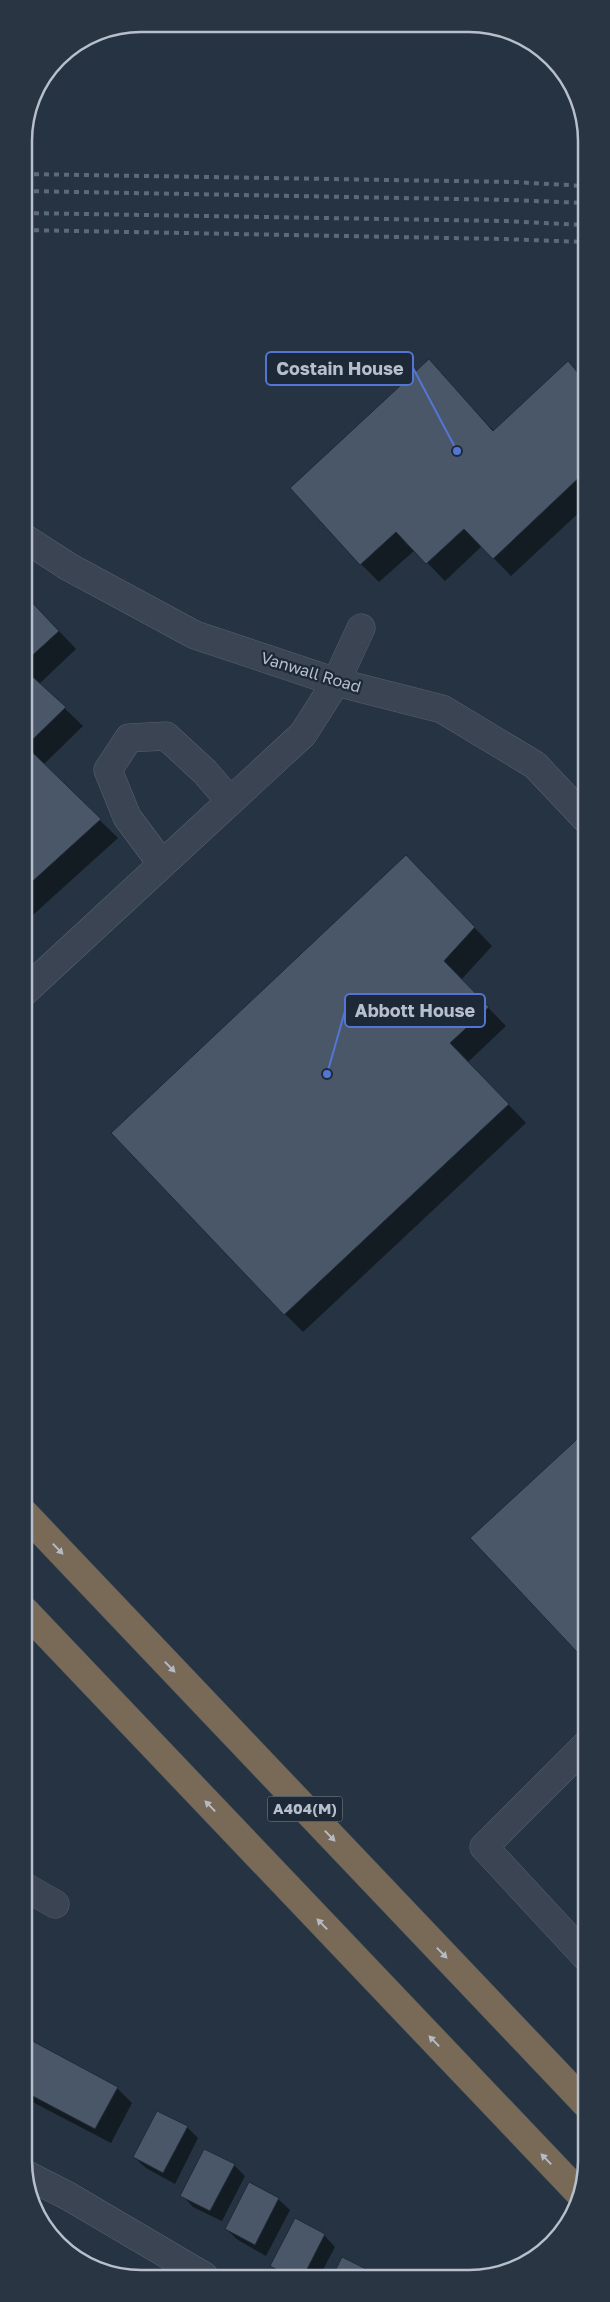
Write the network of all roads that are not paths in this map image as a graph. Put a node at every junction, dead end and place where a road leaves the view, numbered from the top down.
1 (33, 544) edge
2 (361, 628) dead end
3 (336, 682) junction
4 (230, 801) junction
5 (578, 810) edge
6 (162, 864) junction
7 (33, 984) edge
8 (32, 1523) edge
9 (32, 1619) edge
10 (577, 1754) edge
11 (32, 1892) edge
12 (55, 1904) dead end
13 (577, 1947) edge
14 (577, 2095) edge
15 (34, 2178) edge
16 (574, 2188) edge
17 (194, 2270) edge

1 - 3 street, Vanwall Road
2 - 3 street
3 - 4 street
3 - 5 street, Vanwall Road
4 - 6 street
4 - 6 street
6 - 7 street
8 -> 14 highway, A404(M)
16 -> 9 highway
10 - 13 street
11 - 12 street
15 - 17 street

